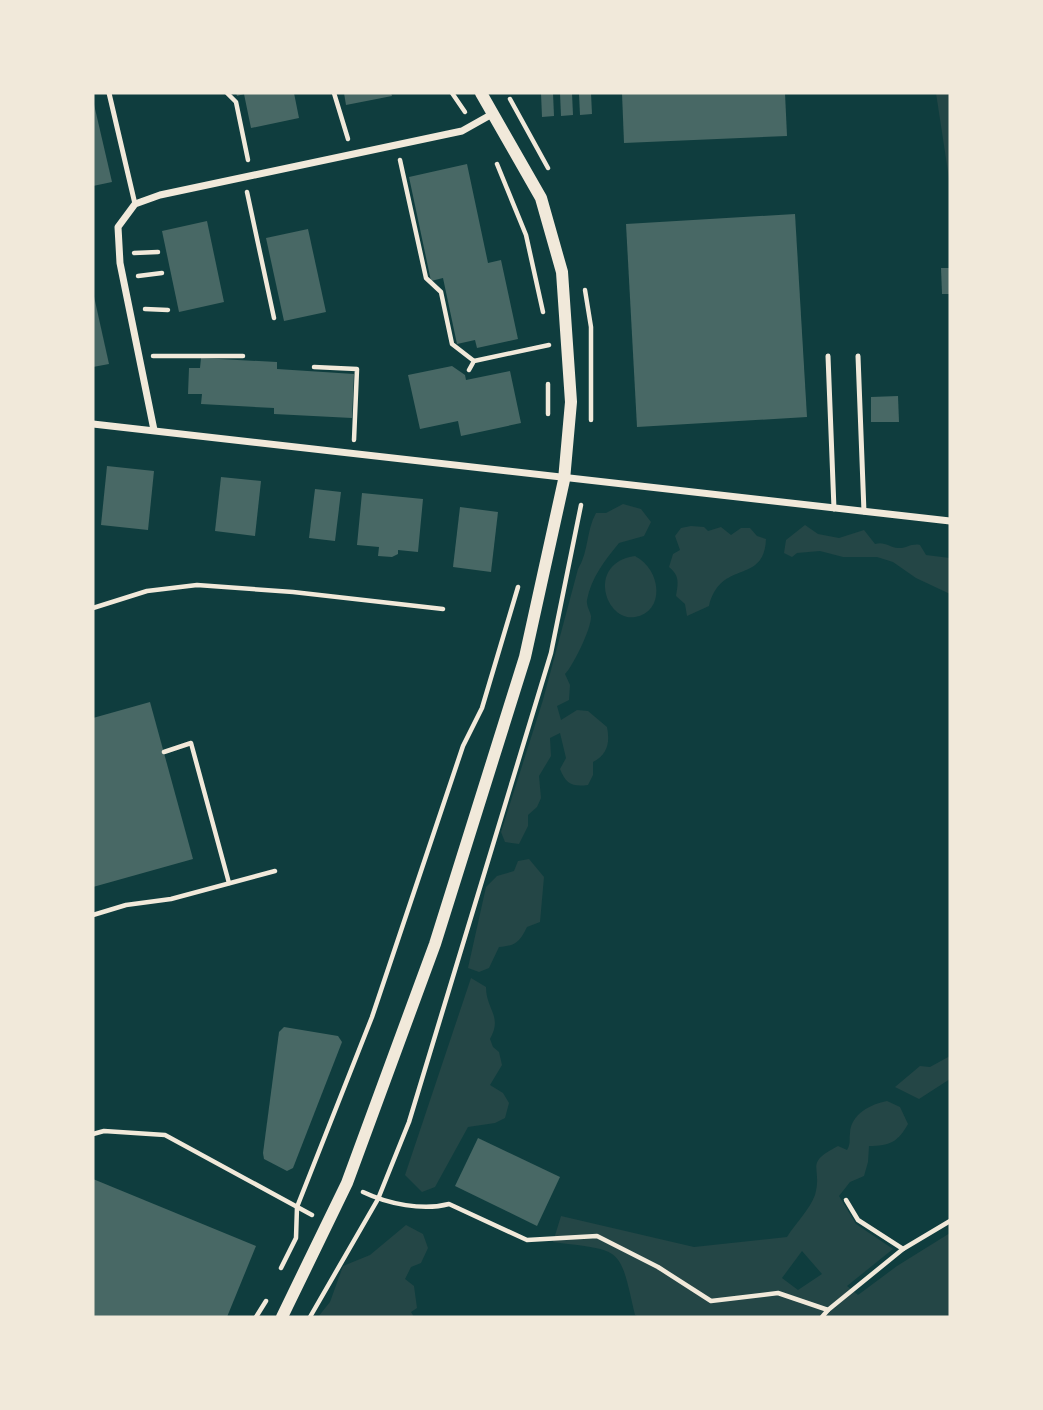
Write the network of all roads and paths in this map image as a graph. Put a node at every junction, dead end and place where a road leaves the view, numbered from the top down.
1 (109, 93) edge
2 (227, 93) edge
3 (334, 93) edge
4 (452, 93) edge
5 (481, 93) edge
6 (505, 93) edge
7 (494, 113) junction
8 (473, 124) junction
9 (397, 145) junction
10 (352, 154) junction
11 (494, 158) dead end
12 (550, 172) dead end
13 (247, 177) junction
14 (135, 204) junction
15 (162, 273) dead end
16 (123, 278) junction
17 (543, 316) dead end
18 (274, 318) dead end
19 (568, 342) junction
20 (546, 343) junction
21 (139, 356) junction
22 (243, 356) dead end
23 (828, 356) dead end
24 (858, 356) dead end
25 (547, 358) dead end
26 (474, 361) junction
27 (314, 367) dead end
28 (469, 370) dead end
29 (547, 370) dead end
30 (548, 423) dead end
31 (93, 424) edge
32 (154, 430) junction
33 (353, 454) junction
34 (565, 480) junction
35 (834, 509) junction
36 (864, 512) junction
37 (950, 521) edge
38 (522, 573) dead end
39 (93, 608) edge
40 (443, 609) dead end
41 (164, 752) dead end
42 (275, 871) dead end
43 (229, 883) junction
44 (93, 915) edge
45 (93, 1135) edge
46 (347, 1183) junction
47 (846, 1200) dead end
48 (297, 1207) junction
49 (950, 1221) edge
50 (329, 1223) junction
51 (903, 1250) junction
52 (279, 1274) dead end
53 (267, 1298) dead end
54 (828, 1310) junction
55 (256, 1317) edge
56 (282, 1317) edge
57 (822, 1317) edge

1 - 14 lane
2 - 13 path
3 - 10 path
4 - 8 path
5 - 7 street
6 - 12 path
7 - 8 street
7 - 19 street
8 - 9 street
9 - 10 street
9 - 26 path
10 - 13 street
11 - 17 path
13 - 14 street
13 - 18 path
14 - 16 street
15 - 16 path
16 - 21 street
19 - 20 path
19 - 34 street
20 - 25 path
20 - 26 path
21 - 22 path
21 - 32 street
23 - 35 lane
24 - 36 lane
26 - 28 path
27 - 33 path
29 - 30 path
31 - 32 street
32 - 33 street
33 - 34 street
34 - 35 street
34 - 46 street
35 - 36 street
36 - 37 street
38 - 48 path
39 - 40 path
41 - 43 path
42 - 43 path
43 - 44 path
45 - 48 path
46 - 50 street
46 - 54 path
47 - 51 path
48 - 50 path
48 - 52 path
49 - 51 path
50 - 56 street
51 - 54 path
53 - 55 path
54 - 57 path

